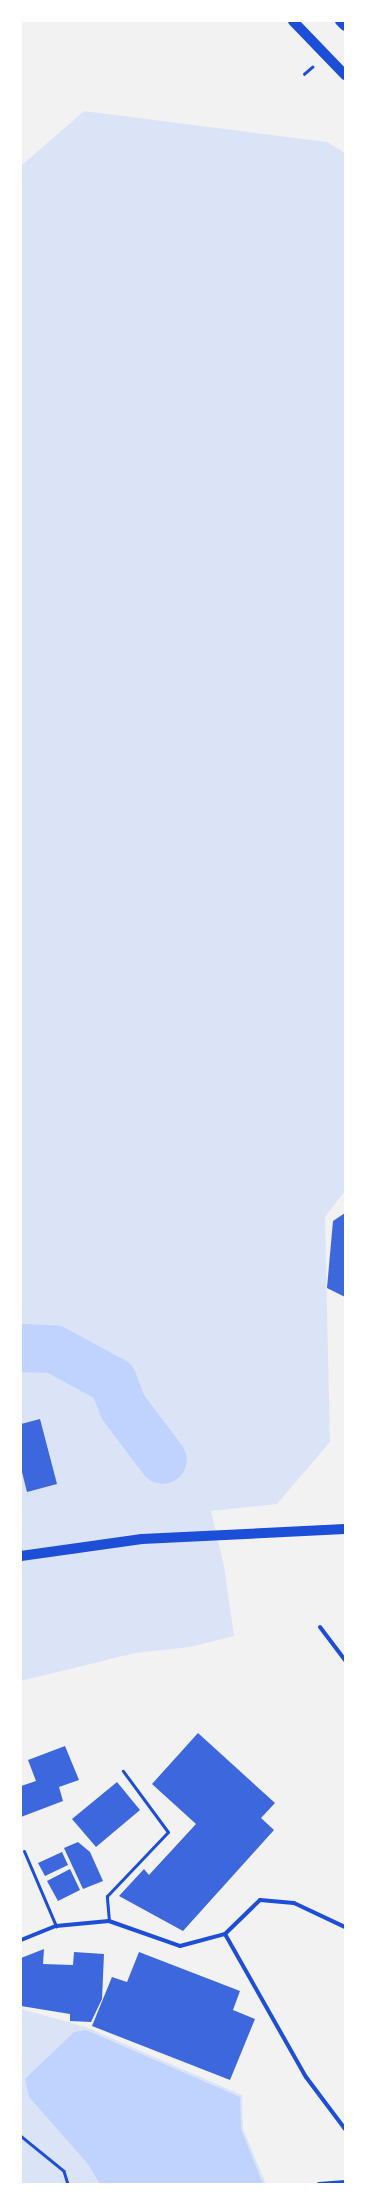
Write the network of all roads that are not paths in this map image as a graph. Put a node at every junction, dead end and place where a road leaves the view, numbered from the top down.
1 (293, 21) edge
2 (340, 21) edge
3 (345, 26) edge
4 (345, 75) edge
5 (345, 1526) edge
6 (330, 1528) junction
7 (345, 1529) edge
8 (21, 1556) edge
9 (320, 1627) dead end
10 (345, 1660) edge
11 (123, 1771) dead end
12 (24, 1851) dead end
13 (109, 1921) junction
14 (56, 1926) junction
15 (345, 1927) edge
16 (225, 1934) junction
17 (21, 1940) edge
18 (345, 2129) edge
19 (345, 2181) edge
20 (318, 2183) edge

1 - 4 main road
2 - 3 main road
5 - 6 main road
6 - 7 main road
6 - 8 main road
9 - 10 street
11 - 13 lane
12 - 14 lane
13 - 14 street
13 - 16 street
14 - 17 street
15 - 16 street
16 - 18 street
19 - 20 lane

